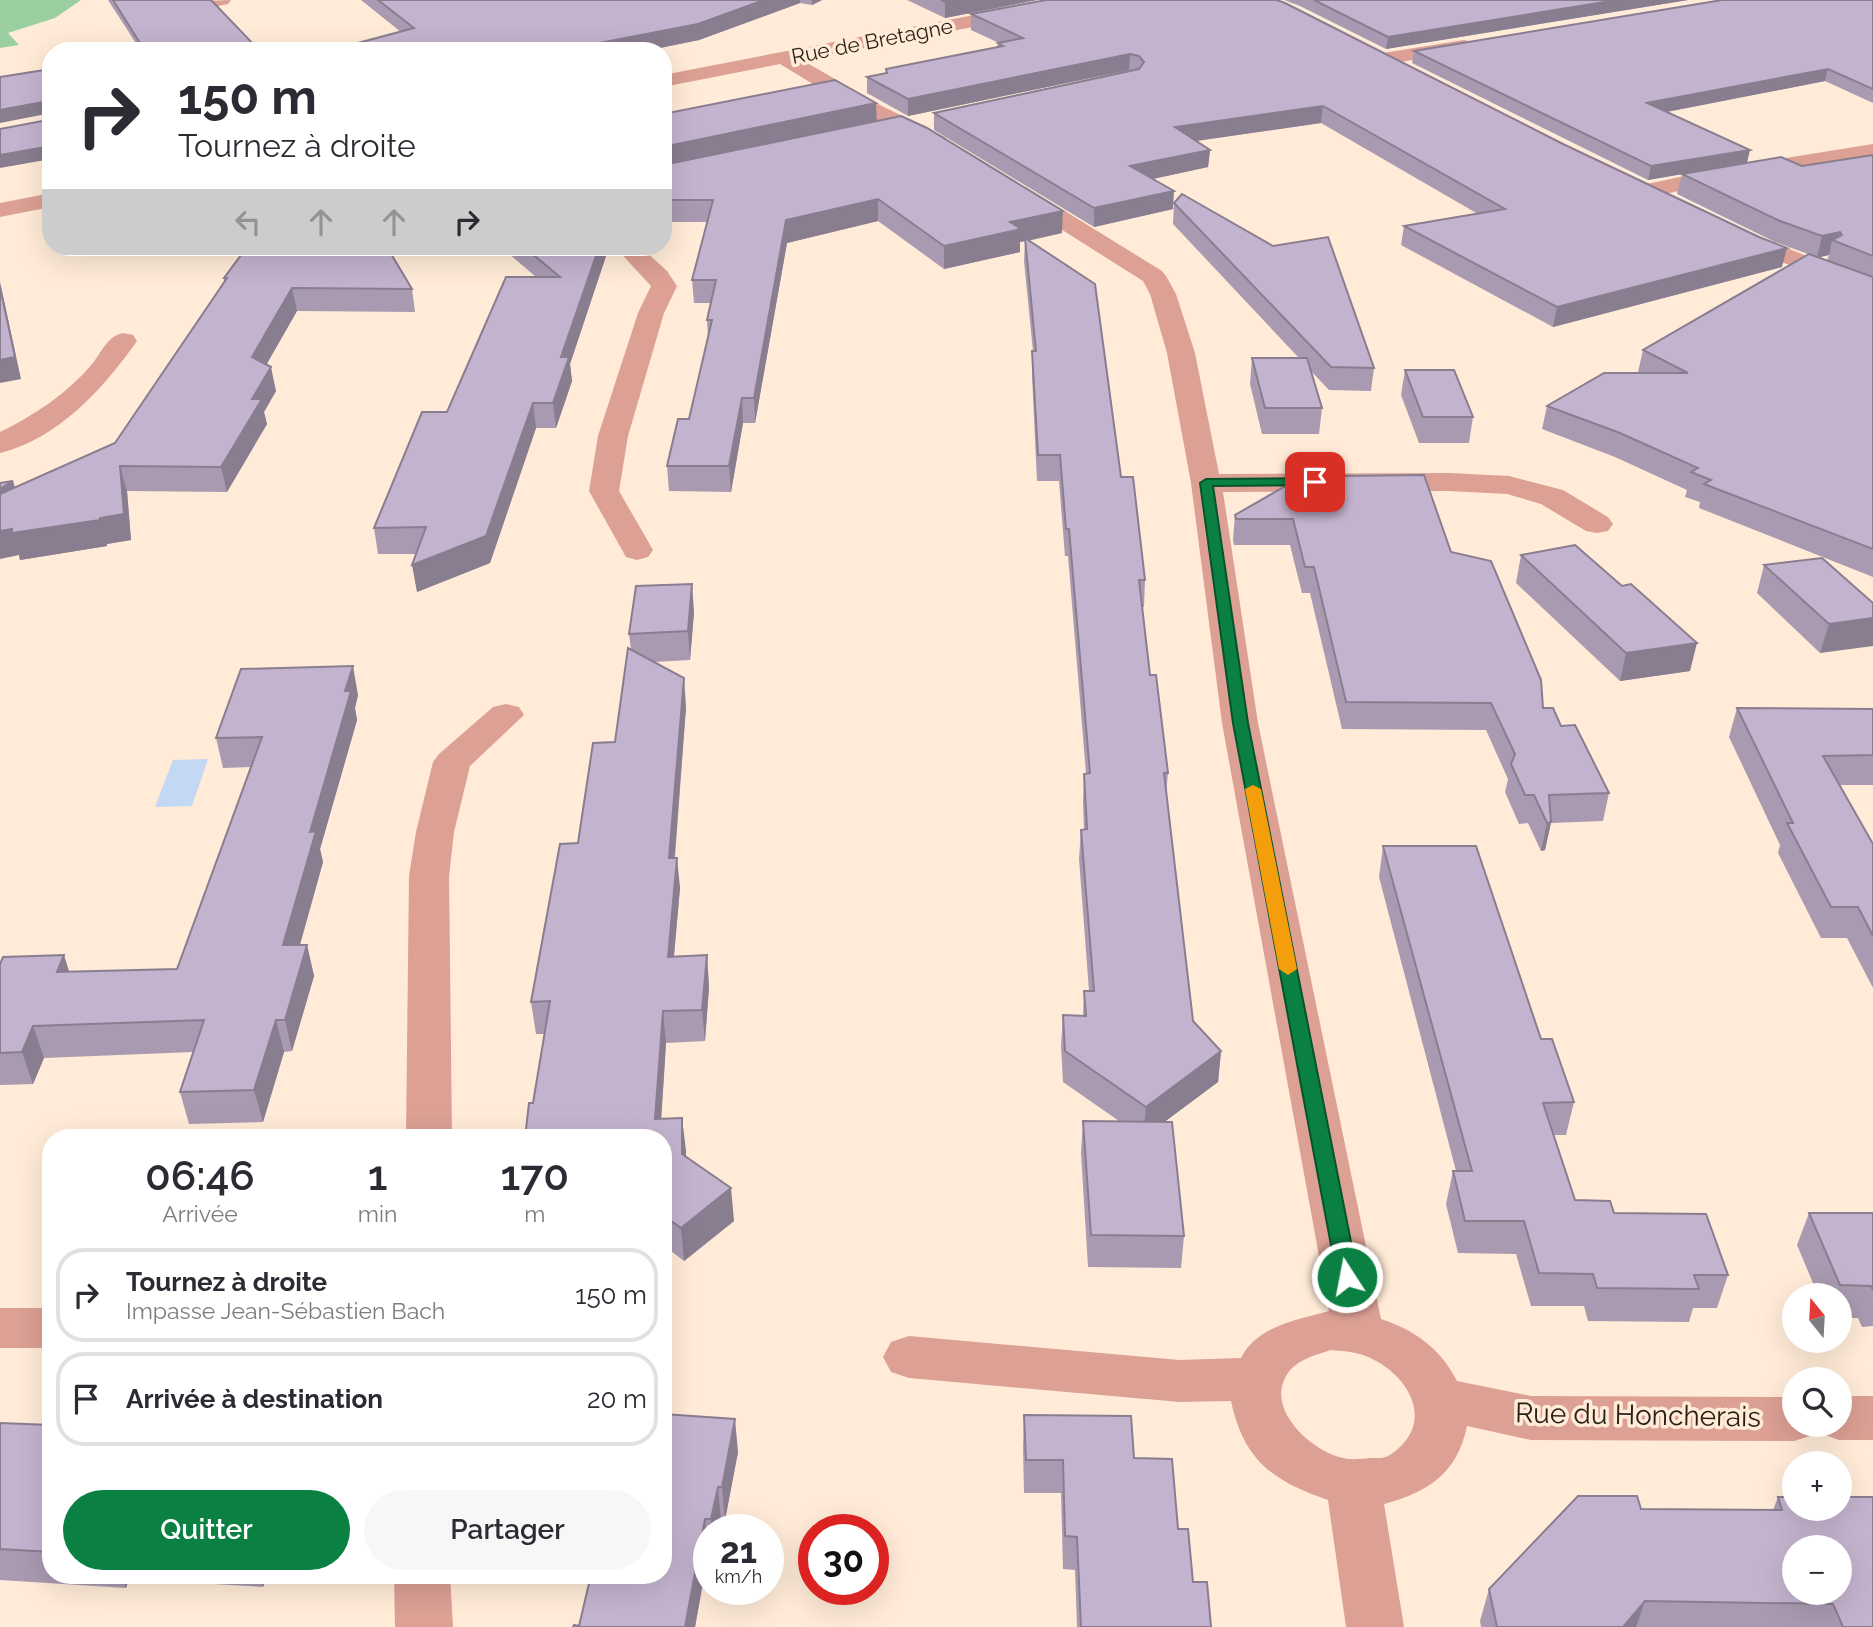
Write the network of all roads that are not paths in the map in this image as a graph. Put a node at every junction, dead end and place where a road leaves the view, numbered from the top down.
1 (1081, 0) edge
2 (1477, 44) edge
3 (1360, 47) edge
4 (786, 59) junction
5 (1383, 59) junction
6 (1420, 78) edge
7 (672, 79) edge
8 (939, 121) edge
9 (906, 127) junction
10 (870, 134) edge
11 (1873, 151) edge
12 (959, 156) edge
13 (994, 177) edge
14 (1623, 180) edge
15 (1645, 191) junction
16 (42, 202) edge
17 (1681, 208) edge
18 (0, 210) edge
19 (1717, 226) edge
20 (637, 256) edge
21 (1873, 291) edge
22 (123, 341) dead end
23 (0, 444) edge
24 (1206, 483) junction
25 (1597, 524) dead end
26 (637, 550) dead end
27 (506, 715) dead end
28 (429, 1129) edge
29 (0, 1328) edge
30 (42, 1328) edge
31 (1358, 1332) junction
32 (909, 1357) dead end
33 (1257, 1379) junction
34 (1441, 1399) junction
35 (1852, 1418) edge
36 (1873, 1418) edge
37 (1782, 1419) edge
38 (1353, 1483) junction
39 (422, 1584) edge
40 (424, 1627) edge
41 (1375, 1627) edge

1 - 4 street, Rue de Bretagne
2 - 5 street
3 - 5 street
4 - 7 street, Rue de Bretagne
4 - 9 street
5 - 6 street
8 - 9 street
9 - 10 street
9 - 12 street
11 - 15 street
13 - 24 street
14 - 15 street
15 - 17 street
16 - 18 street
19 - 21 street
20 - 26 street
22 - 23 street
24 - 25 street
24 - 31 street
27 - 28 street
29 - 30 street
31 - 33 street
31 - 34 street
32 - 33 street
33 - 38 street
34 - 37 street, Rue du Honcherais
34 - 38 street
35 - 36 street
38 - 41 street
39 - 40 street

